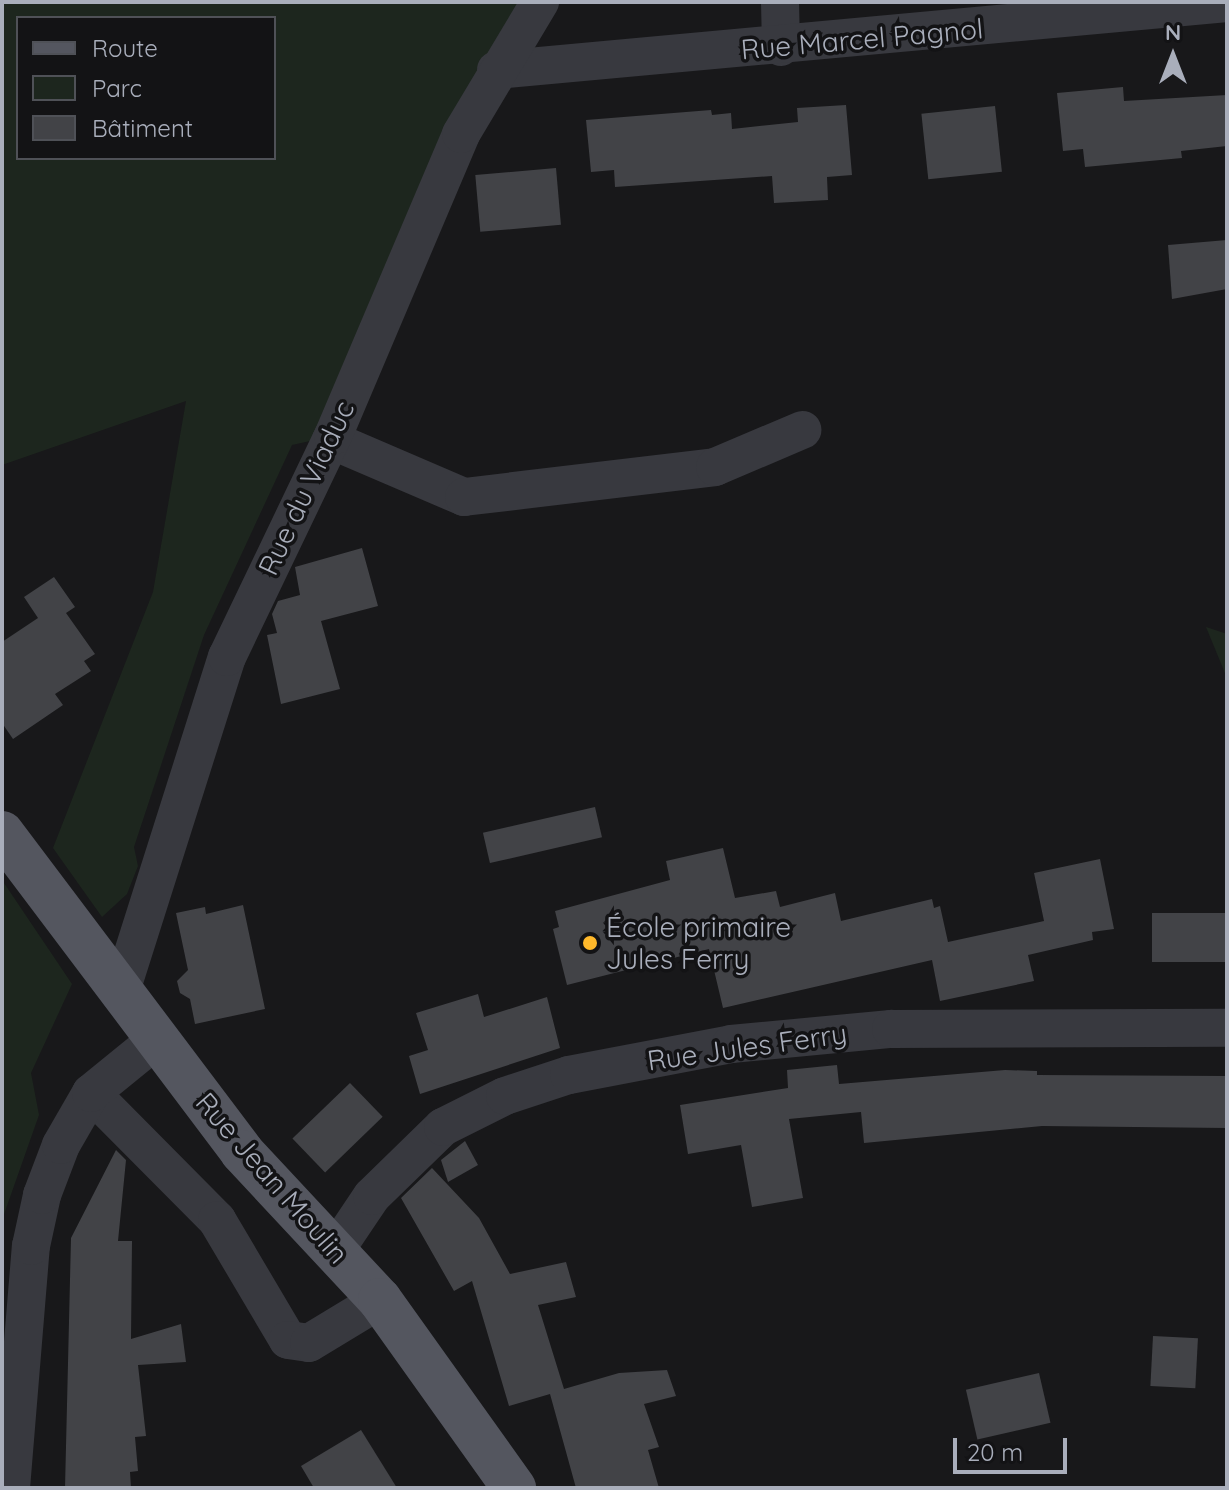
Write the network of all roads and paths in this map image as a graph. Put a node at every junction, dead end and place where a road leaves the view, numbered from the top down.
1 (540, 2) edge
2 (780, 2) edge
3 (1227, 3) edge
4 (781, 47) junction
5 (496, 70) junction
6 (802, 430) dead end
7 (331, 440) junction
8 (2, 833) edge
9 (120, 994) junction
10 (1227, 1028) edge
11 (156, 1040) junction
12 (91, 1093) junction
13 (335, 1251) junction
14 (380, 1300) junction
15 (11, 1488) edge
16 (514, 1488) edge

1 - 5 street, Rue du Viaduc
2 - 4 street
3 - 4 street, Rue Marcel Pagnol
4 - 5 street, Rue Marcel Pagnol
5 - 7 street, Rue du Viaduc
6 - 7 street
7 - 9 street, Rue du Viaduc
8 - 9 main road, Rue Jean Moulin
9 - 11 main road, Rue Jean Moulin
10 - 13 street, Rue Jules Ferry
11 - 12 street
11 - 13 main road, Rue Jean Moulin
12 - 14 street
12 - 15 street
13 - 14 main road, Rue Jean Moulin
14 - 16 main road, Rue Jean Moulin

